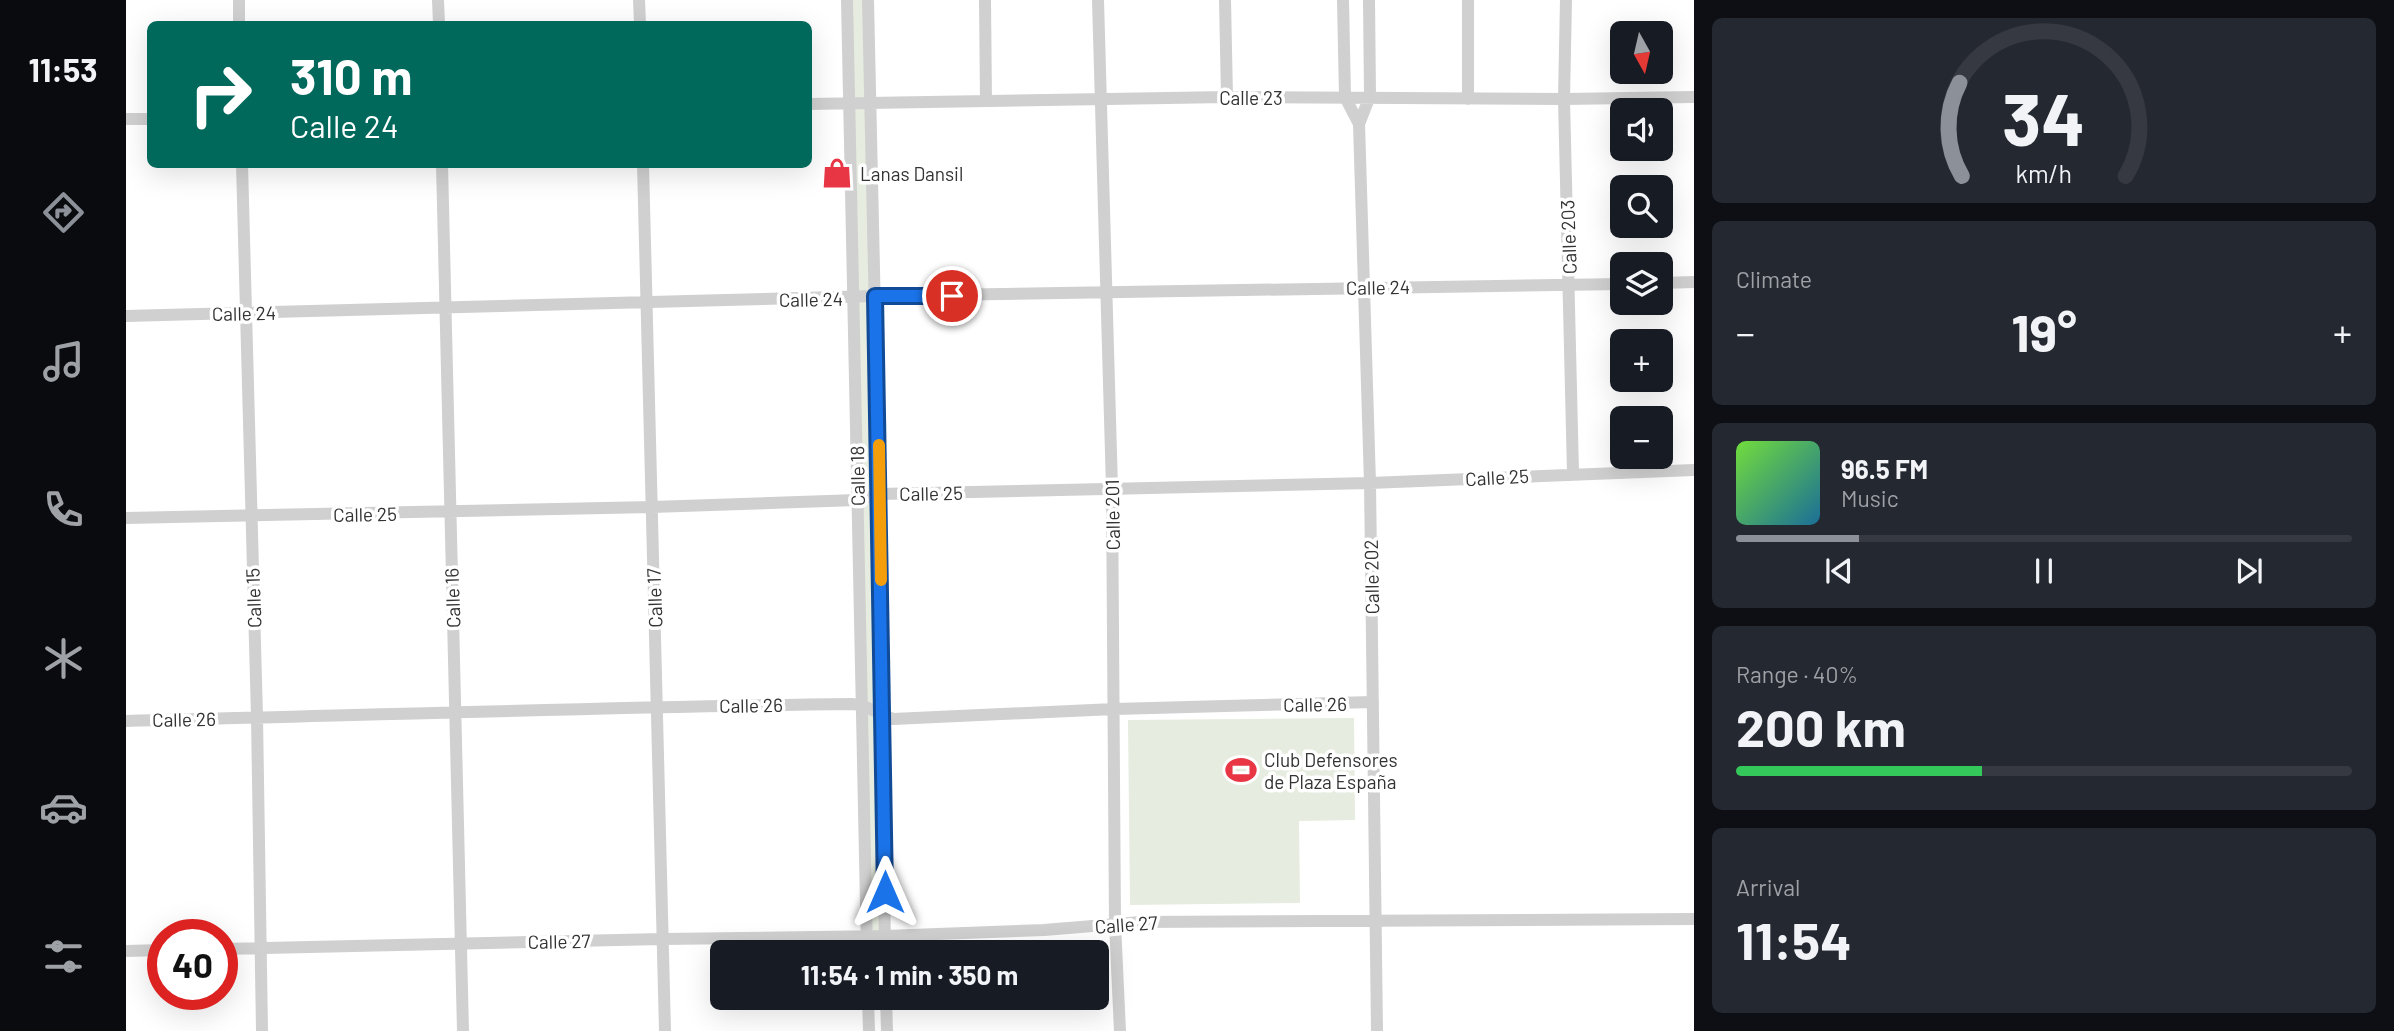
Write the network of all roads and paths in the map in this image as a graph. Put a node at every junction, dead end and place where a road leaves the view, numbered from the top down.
1 (239, 0) edge
2 (438, 0) edge
3 (639, 0) edge
4 (846, 0) edge
5 (868, 0) edge
6 (985, 0) edge
7 (1098, 0) edge
8 (1225, 0) edge
9 (1343, 0) edge
10 (1369, 0) edge
11 (1468, 0) edge
12 (1566, 0) edge
13 (239, 21) edge
14 (439, 21) edge
15 (640, 21) edge
16 (1370, 96) junction
17 (1227, 97) junction
18 (1345, 97) junction
19 (1694, 97) edge
20 (1468, 99) junction
21 (1564, 99) junction
22 (1101, 100) junction
23 (986, 101) junction
24 (848, 103) junction
25 (870, 103) junction
26 (812, 104) edge
27 (126, 119) edge
28 (147, 119) edge
29 (1359, 124) junction
30 (242, 168) edge
31 (442, 168) edge
32 (643, 168) edge
33 (1694, 282) edge
34 (1673, 283) edge
35 (1610, 284) edge
36 (1569, 285) junction
37 (1364, 287) junction
38 (1106, 294) junction
39 (875, 296) junction
40 (854, 299) junction
41 (646, 302) junction
42 (445, 309) junction
43 (246, 313) junction
44 (126, 316) edge
45 (1694, 470) edge
46 (1573, 473) junction
47 (1370, 482) junction
48 (1112, 488) junction
49 (879, 494) junction
50 (857, 500) junction
51 (652, 508) junction
52 (450, 512) junction
53 (251, 516) junction
54 (126, 518) edge
55 (1373, 702) junction
56 (861, 705) junction
57 (658, 706) junction
58 (1114, 709) junction
59 (456, 714) junction
60 (883, 715) junction
61 (257, 718) junction
62 (126, 721) edge
63 (1694, 919) edge
64 (1375, 920) junction
65 (1115, 924) junction
66 (885, 936) junction
67 (867, 937) junction
68 (662, 939) junction
69 (885, 940) edge
70 (461, 943) junction
71 (261, 948) junction
72 (238, 949) edge
73 (147, 950) edge
74 (126, 951) edge
75 (868, 1010) edge
76 (886, 1010) edge
77 (262, 1031) edge
78 (463, 1031) edge
79 (664, 1031) edge
80 (869, 1031) edge
81 (887, 1031) edge
82 (1120, 1031) edge
83 (1377, 1031) edge

1 - 13 street
2 - 14 street
3 - 15 street
4 - 24 street, Calle 18
5 - 25 street, Calle 18
6 - 23 street
7 - 22 street, Calle 201
8 - 17 street
9 - 18 street, Calle 202
10 - 16 street, Calle 202
11 - 20 street
12 - 21 street, Calle 203
16 - 18 street, Calle 23
16 - 20 street, Calle 23
16 - 29 street, Calle 202
17 - 18 street, Calle 23
17 - 22 street, Calle 23
18 - 29 street, Calle 202
19 - 21 street, Calle 23
20 - 21 street, Calle 23
21 - 36 street, Calle 203
22 - 23 street, Calle 23
22 - 38 street, Calle 201
23 - 25 street, Calle 23
24 - 25 street, Calle 23
24 - 26 street, Calle 23
24 - 40 street, Calle 18
25 - 39 street, Calle 18
27 - 28 street
29 - 37 street, Calle 202
30 - 43 street, Calle 15
31 - 42 street, Calle 16
32 - 41 street, Calle 17
33 - 34 street
35 - 36 street, Calle 24
36 - 37 street, Calle 24
36 - 46 street, Calle 203
37 - 38 street, Calle 24
37 - 47 street, Calle 202
38 - 39 street, Calle 24
38 - 48 street, Calle 201
39 - 40 street, Calle 24
39 - 49 street, Calle 18
40 - 41 street, Calle 24
40 - 50 street, Calle 18
41 - 42 street, Calle 24
41 - 51 street, Calle 17
42 - 43 street, Calle 24
42 - 52 street, Calle 16
43 - 44 street, Calle 24
43 - 53 street, Calle 15
45 - 46 street, Calle 25
46 - 47 street, Calle 25
47 - 48 street, Calle 25
47 - 55 street, Calle 202
48 - 49 street, Calle 25
48 - 58 street, Calle 201
49 - 50 street, Calle 25
49 - 60 street, Calle 18
50 - 51 street, Calle 25
50 - 56 street, Calle 18
51 - 52 street, Calle 25
51 - 57 street, Calle 17
52 - 53 street, Calle 25
52 - 59 street, Calle 16
53 - 54 street, Calle 25
53 - 61 street, Calle 15
55 - 58 street, Calle 26
55 - 64 street, Calle 202
56 - 57 street, Calle 26
56 - 60 street, Calle 26
56 - 67 street, Calle 18
57 - 59 street, Calle 26
57 - 68 street, Calle 17
58 - 60 street, Calle 26
58 - 65 street, Calle 201
59 - 61 street, Calle 26
59 - 70 street, Calle 16
60 - 66 street, Calle 18
61 - 62 street, Calle 26
61 - 71 street, Calle 15
63 - 64 street, Calle 27
64 - 65 street, Calle 27
64 - 83 street, Calle 202
65 - 66 street, Calle 27
65 - 82 street, Calle 201
66 - 67 street, Calle 27
66 - 69 street, Calle 18
67 - 68 street, Calle 27
68 - 70 street, Calle 27
68 - 79 street, Calle 17
70 - 71 street, Calle 27
70 - 78 street, Calle 16
71 - 72 street, Calle 27
71 - 77 street, Calle 15
73 - 74 street
75 - 80 street
76 - 81 street

